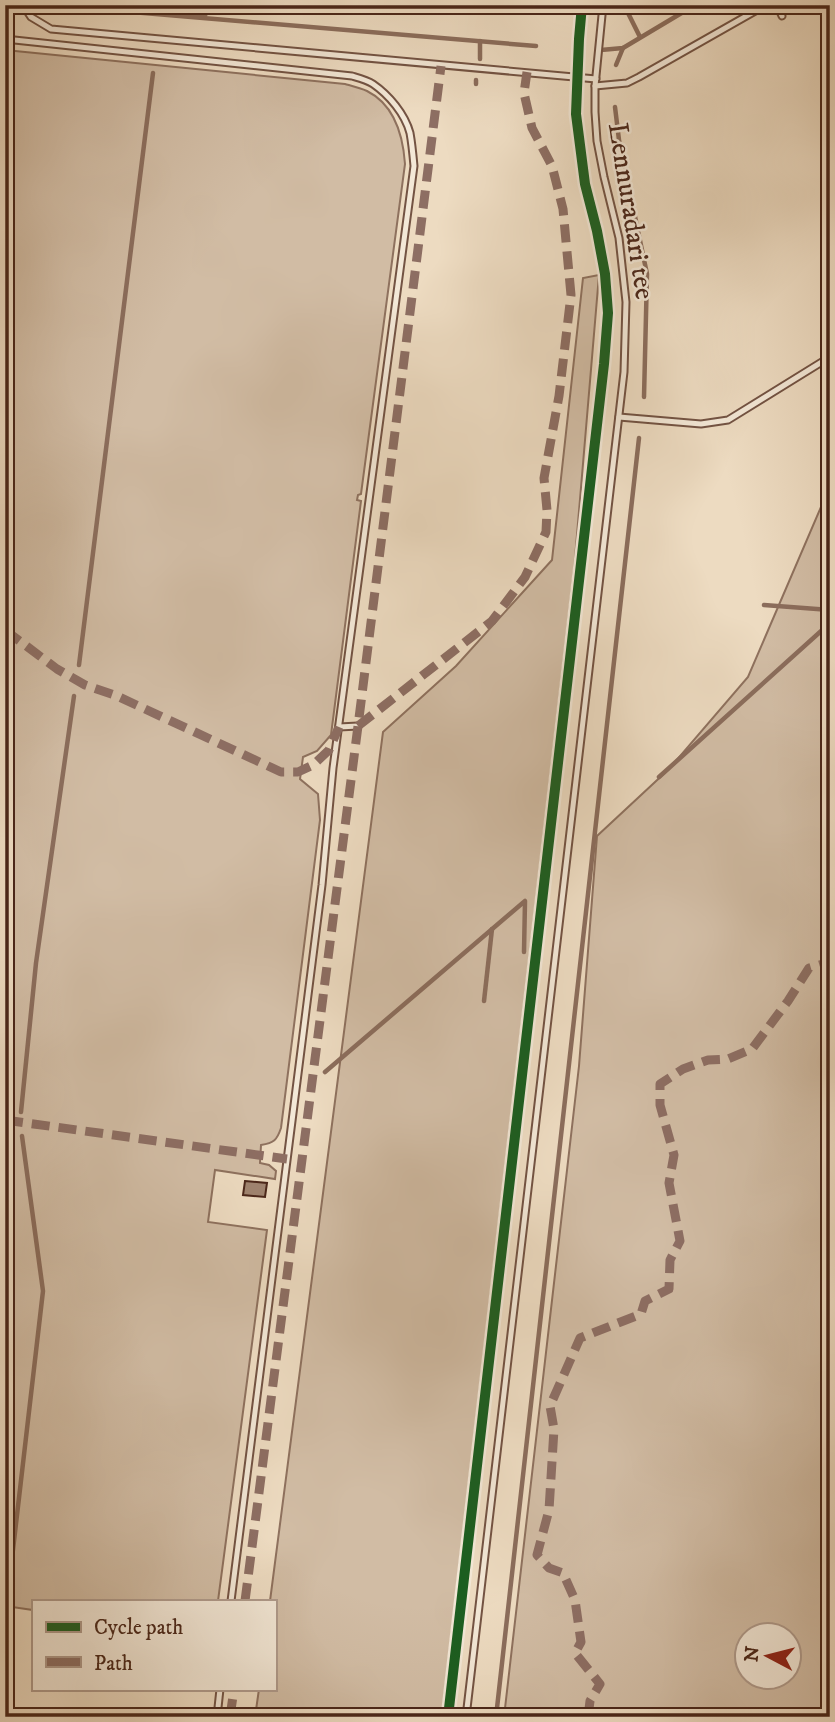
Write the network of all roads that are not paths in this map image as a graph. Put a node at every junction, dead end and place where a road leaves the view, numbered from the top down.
1 (23, 5) edge
2 (603, 5) edge
3 (766, 5) edge
4 (777, 5) edge
5 (782, 16) dead end
6 (5, 39) edge
7 (596, 83) junction
8 (830, 358) edge
9 (619, 417) junction
10 (358, 726) dead end
11 (339, 727) junction
12 (232, 1600) edge
13 (220, 1690) edge
14 (217, 1717) edge
15 (466, 1717) edge

1 - 7 lane
2 - 7 lane, Lennuradari tee
3 - 7 lane
4 - 5 lane
6 - 11 lane
7 - 9 lane, Lennuradari tee
8 - 9 lane
9 - 15 lane, Lennuradari tee
10 - 11 lane
11 - 12 lane
13 - 14 lane

